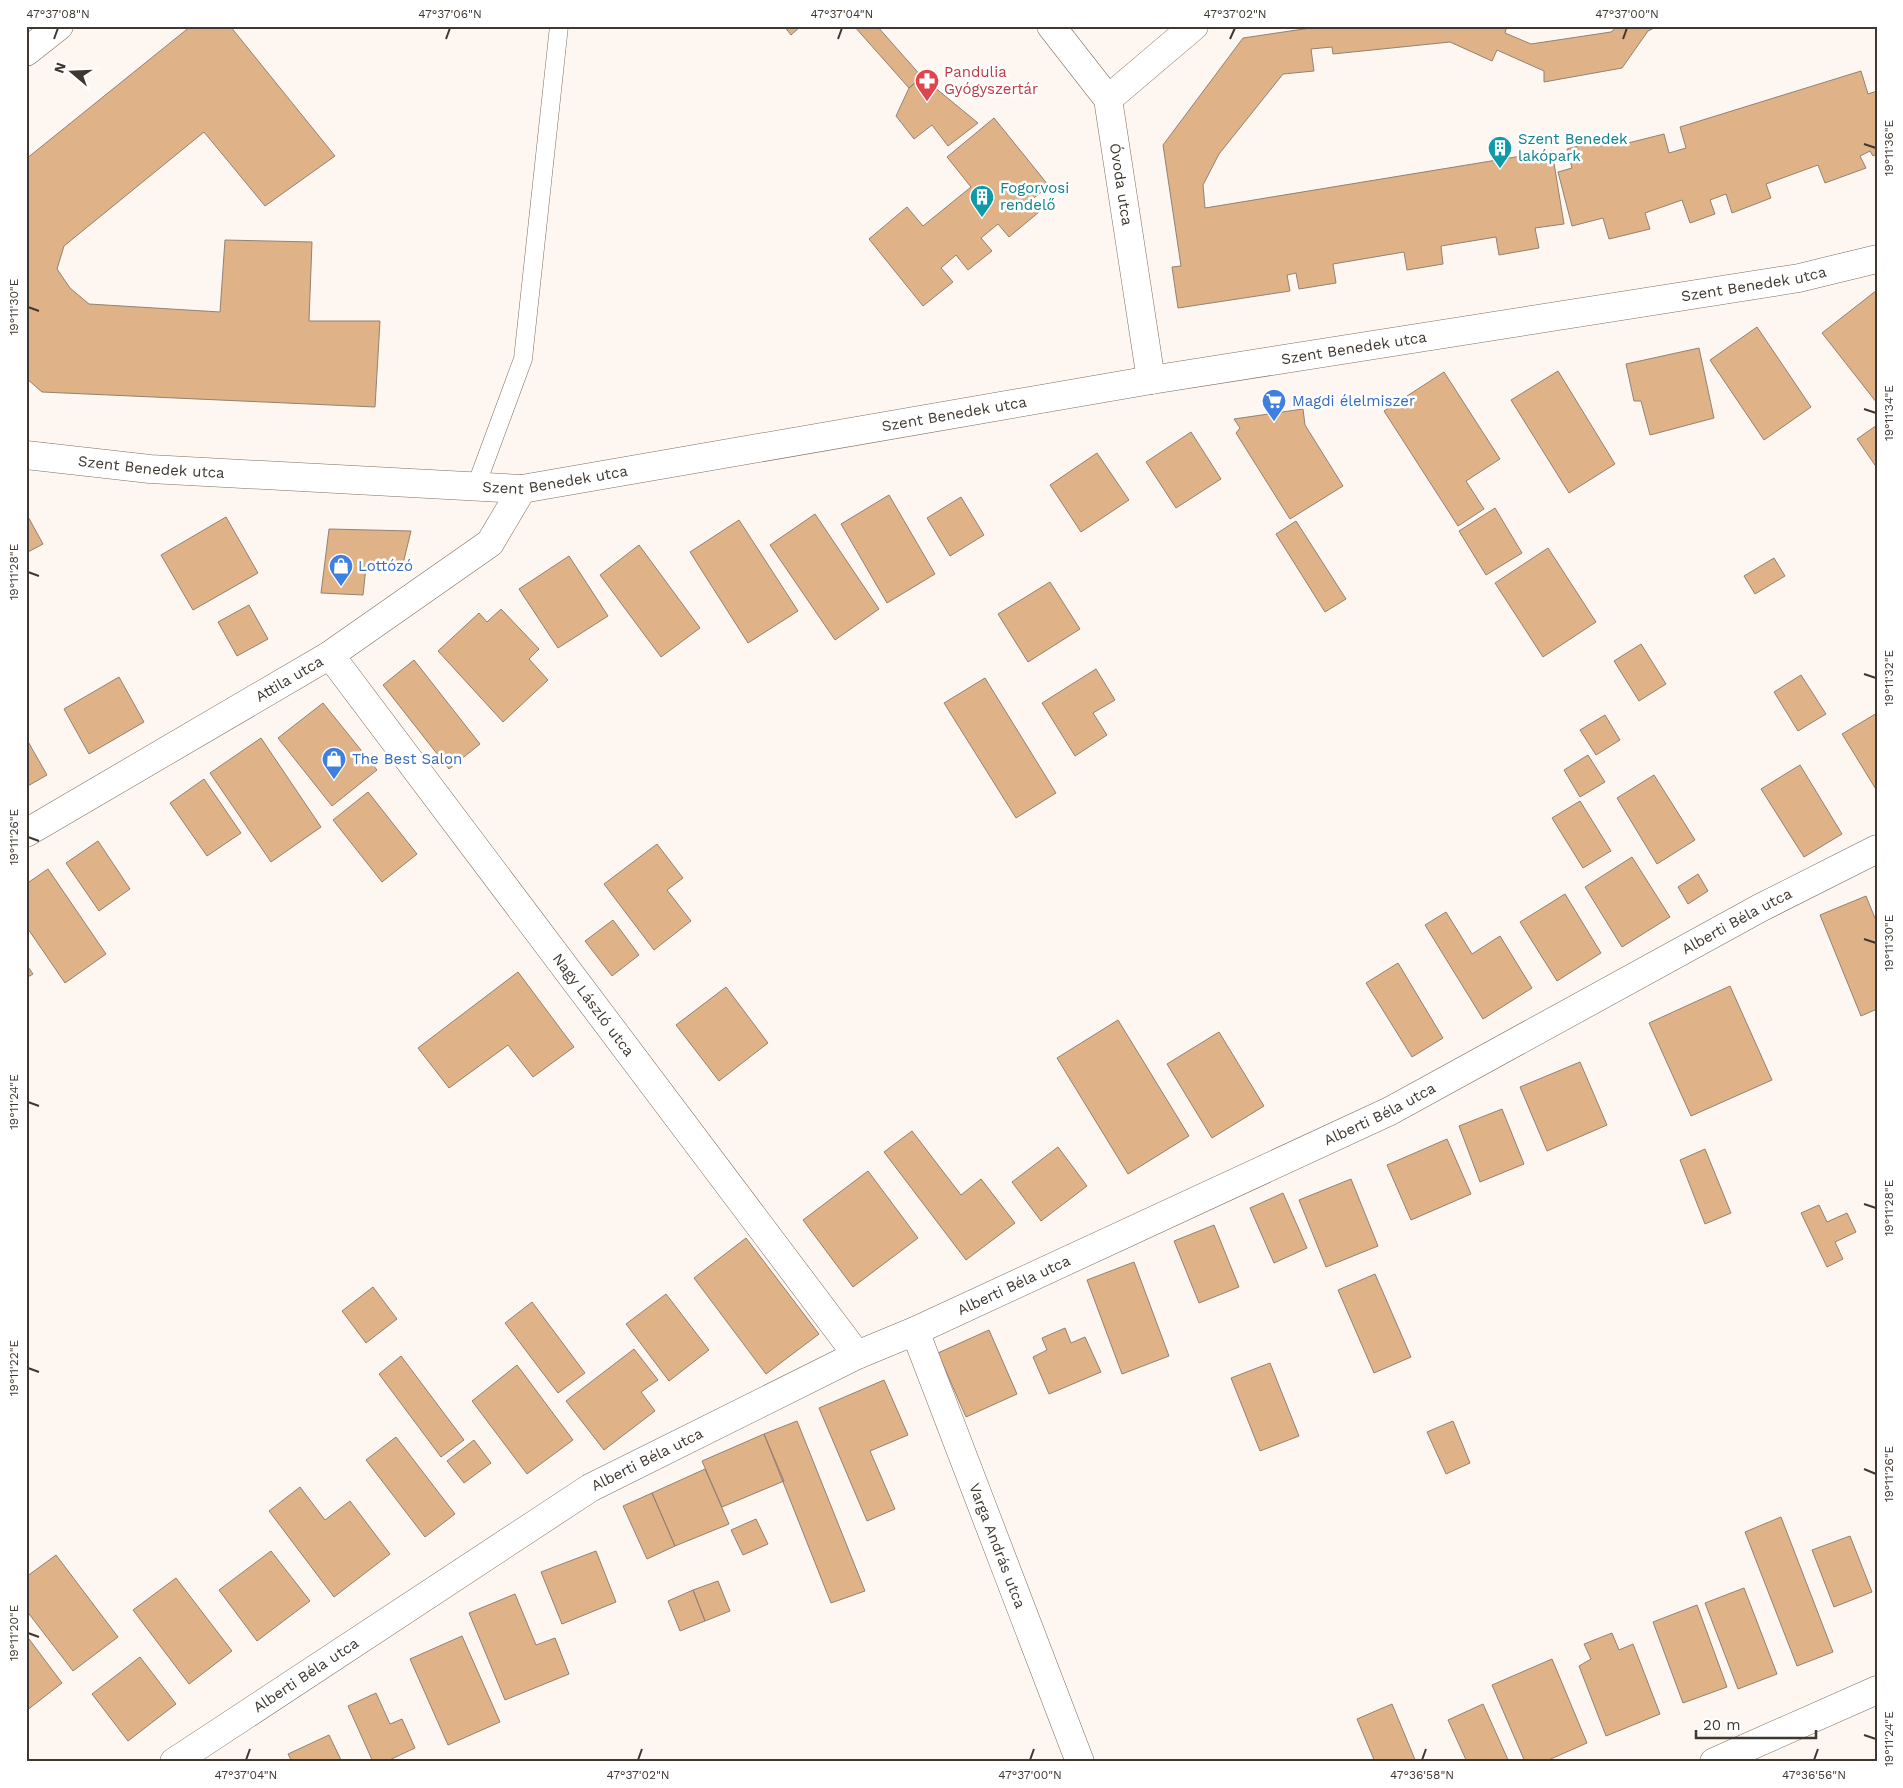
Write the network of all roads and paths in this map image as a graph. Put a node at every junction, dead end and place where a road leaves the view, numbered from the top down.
1 (59, 26) edge
2 (559, 26) edge
3 (1051, 26) edge
4 (1194, 26) edge
5 (26, 52) edge
6 (1108, 99) junction
7 (1877, 259) edge
8 (1151, 380) junction
9 (26, 455) edge
10 (476, 486) junction
11 (522, 489) junction
12 (330, 655) junction
13 (26, 833) edge
14 (1877, 849) edge
15 (914, 1330) junction
16 (858, 1355) junction
17 (1877, 1690) edge
18 (174, 1762) edge
19 (1080, 1762) edge
20 (1714, 1762) edge

1 - 5 street
2 - 10 lane
3 - 6 street
4 - 6 street
6 - 8 street, Óvoda utca
7 - 8 street, Szent Benedek utca
8 - 11 street, Szent Benedek utca
9 - 10 street, Szent Benedek utca
10 - 11 street, Szent Benedek utca
11 - 12 street, Attila utca
12 - 13 street, Attila utca
12 - 16 street, Nagy László utca
14 - 15 street, Alberti Béla utca
15 - 16 street, Alberti Béla utca
15 - 19 street, Varga András utca
16 - 18 street, Alberti Béla utca
17 - 20 street

